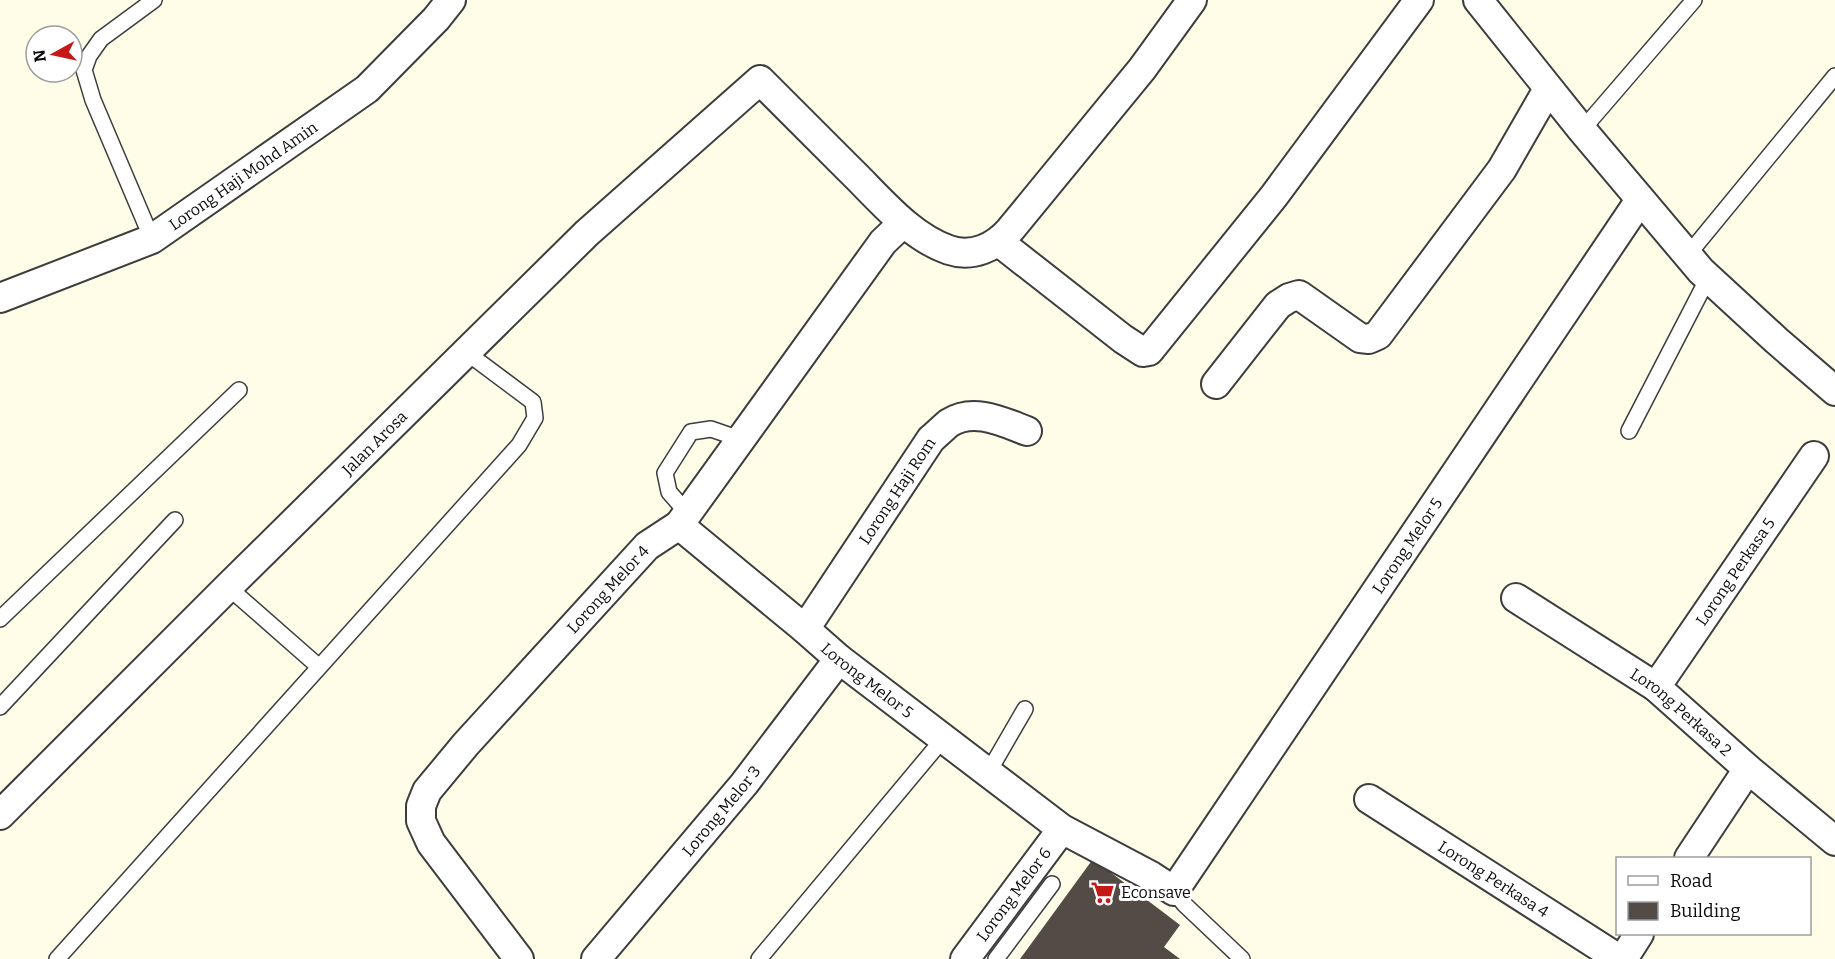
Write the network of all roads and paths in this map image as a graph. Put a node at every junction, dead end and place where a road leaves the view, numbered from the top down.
1 (154, 0) edge
2 (451, 0) edge
3 (1192, 0) edge
4 (1419, 0) edge
5 (1478, 0) edge
6 (1694, 0) edge
7 (1835, 76) edge
8 (1548, 89) junction
9 (1582, 130) junction
10 (1640, 200) junction
11 (903, 223) junction
12 (152, 239) junction
13 (999, 242) junction
14 (1688, 256) junction
15 (1708, 278) junction
16 (0, 298) edge
17 (466, 352) junction
18 (1216, 384) dead end
19 (239, 390) dead end
20 (1835, 391) edge
21 (1629, 430) dead end
22 (1027, 431) dead end
23 (740, 439) junction
24 (1814, 456) dead end
25 (175, 520) dead end
26 (683, 520) junction
27 (228, 586) junction
28 (1515, 598) dead end
29 (0, 619) edge
30 (805, 629) junction
31 (839, 659) junction
32 (318, 666) junction
33 (1656, 687) junction
34 (0, 706) edge
35 (1024, 709) dead end
36 (944, 739) junction
37 (1748, 769) junction
38 (988, 773) junction
39 (1369, 799) dead end
40 (0, 815) edge
41 (1062, 829) junction
42 (1833, 834) edge
43 (1690, 857) edge
44 (1052, 884) dead end
45 (1174, 891) junction
46 (1639, 935) edge
47 (57, 959) edge
48 (519, 959) edge
49 (596, 959) edge
50 (759, 959) edge
51 (965, 959) edge
52 (996, 959) edge
53 (1242, 959) edge
54 (1621, 959) edge

1 - 12 lane
2 - 12 street, Lorong Haji Mohd Amin
3 - 13 street
4 - 13 street
5 - 8 street
6 - 9 lane
7 - 14 lane
8 - 9 street
8 - 18 street
9 - 10 street
10 - 14 street
10 - 45 street, Lorong Melor 5
11 - 13 street
11 - 17 street, Jalan Arosa
11 - 23 street, Lorong Melor 4
12 - 16 street, Lorong Haji Mohd Amin
14 - 15 street
15 - 20 street
15 - 21 lane
17 - 27 street, Jalan Arosa
17 - 32 lane
19 - 29 lane
22 - 30 street, Lorong Haji Rom
23 - 26 street, Lorong Melor 4
23 - 26 lane
24 - 33 street, Lorong Perkasa 5
25 - 34 lane
26 - 30 street, Lorong Melor 5
26 - 48 street, Lorong Melor 4
27 - 32 lane
27 - 40 street, Jalan Arosa
28 - 33 street, Lorong Perkasa 2
30 - 31 street, Lorong Melor 5
31 - 36 street, Lorong Melor 5
31 - 49 street, Lorong Melor 3
32 - 47 lane
33 - 37 street, Lorong Perkasa 2
35 - 38 lane
36 - 38 street, Lorong Melor 5
36 - 50 lane
37 - 42 street, Lorong Perkasa 2
37 - 43 street
38 - 41 street, Lorong Melor 5
39 - 54 street, Lorong Perkasa 4
41 - 45 street, Lorong Melor 5
41 - 51 street, Lorong Melor 6
44 - 52 lane
45 - 53 lane
46 - 54 street

